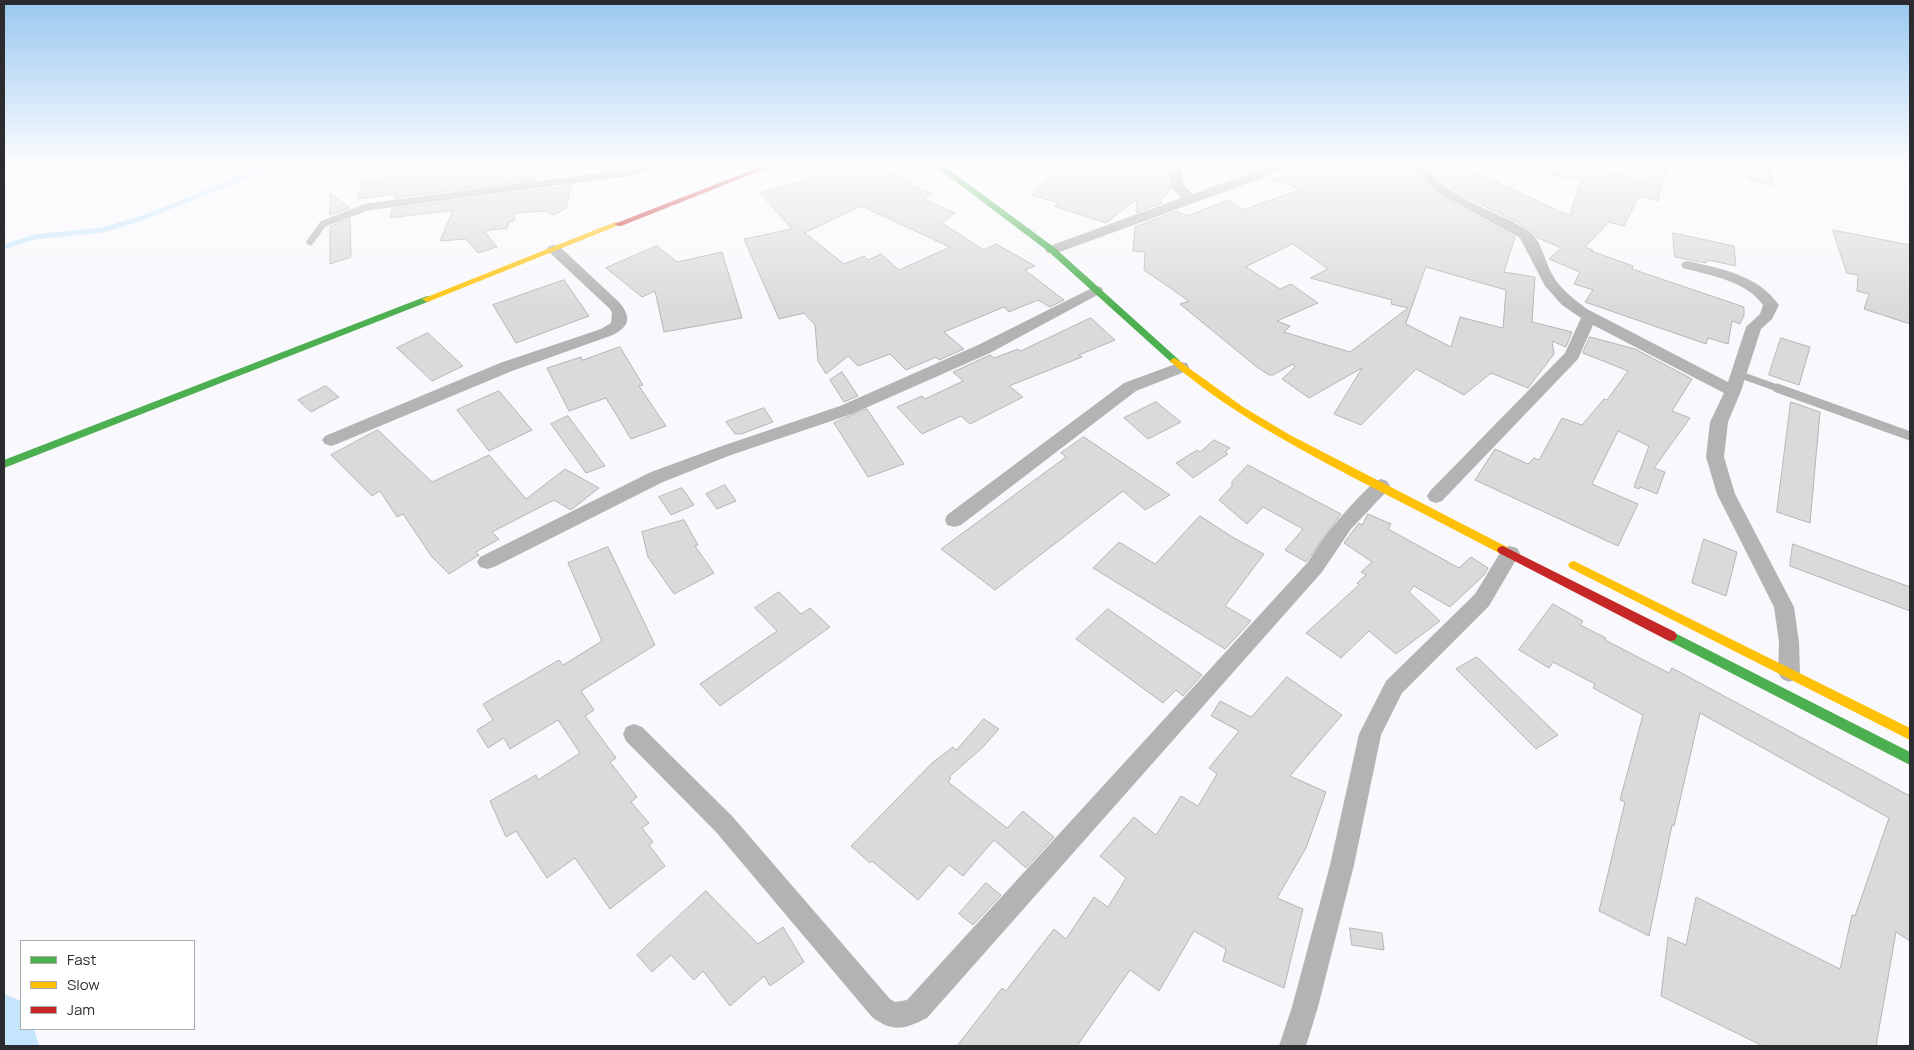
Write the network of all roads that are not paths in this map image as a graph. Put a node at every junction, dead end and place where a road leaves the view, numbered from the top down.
1 (354, 212) edge
2 (632, 212) edge
3 (650, 212) edge
4 (1001, 212) edge
5 (1157, 212) edge
6 (1483, 212) edge
7 (1052, 234) dead end
8 (310, 242) dead end
9 (1065, 245) junction
10 (554, 249) junction
11 (1052, 250) junction
12 (1079, 256) dead end
13 (1688, 265) dead end
14 (1096, 290) junction
15 (1589, 317) junction
16 (1181, 367) junction
17 (1738, 374) junction
18 (1733, 391) junction
19 (1910, 436) edge
20 (331, 440) dead end
21 (4, 452) edge
22 (4, 464) edge
23 (1381, 486) junction
24 (1436, 496) dead end
25 (954, 520) dead end
26 (1510, 553) junction
27 (1560, 558) dead end
28 (487, 562) dead end
29 (1788, 673) junction
30 (634, 734) dead end
31 (1910, 734) edge
32 (1910, 758) edge
33 (1292, 1046) edge

1 - 8 lane
2 - 21 main road
3 - 10 main road
4 - 11 main road
5 - 9 street
6 - 15 street
7 - 9 main road
9 - 11 street
9 - 12 main road
10 - 20 street
10 - 22 main road
11 - 14 main road
13 - 17 street
14 - 16 main road
14 - 28 street
15 - 18 street
15 - 24 street
16 - 23 main road
16 - 25 street
17 - 18 street
17 - 19 lane
18 - 29 street
23 - 26 main road
23 - 30 street
26 - 32 main road
26 - 33 street
27 - 29 main road
29 - 31 main road

